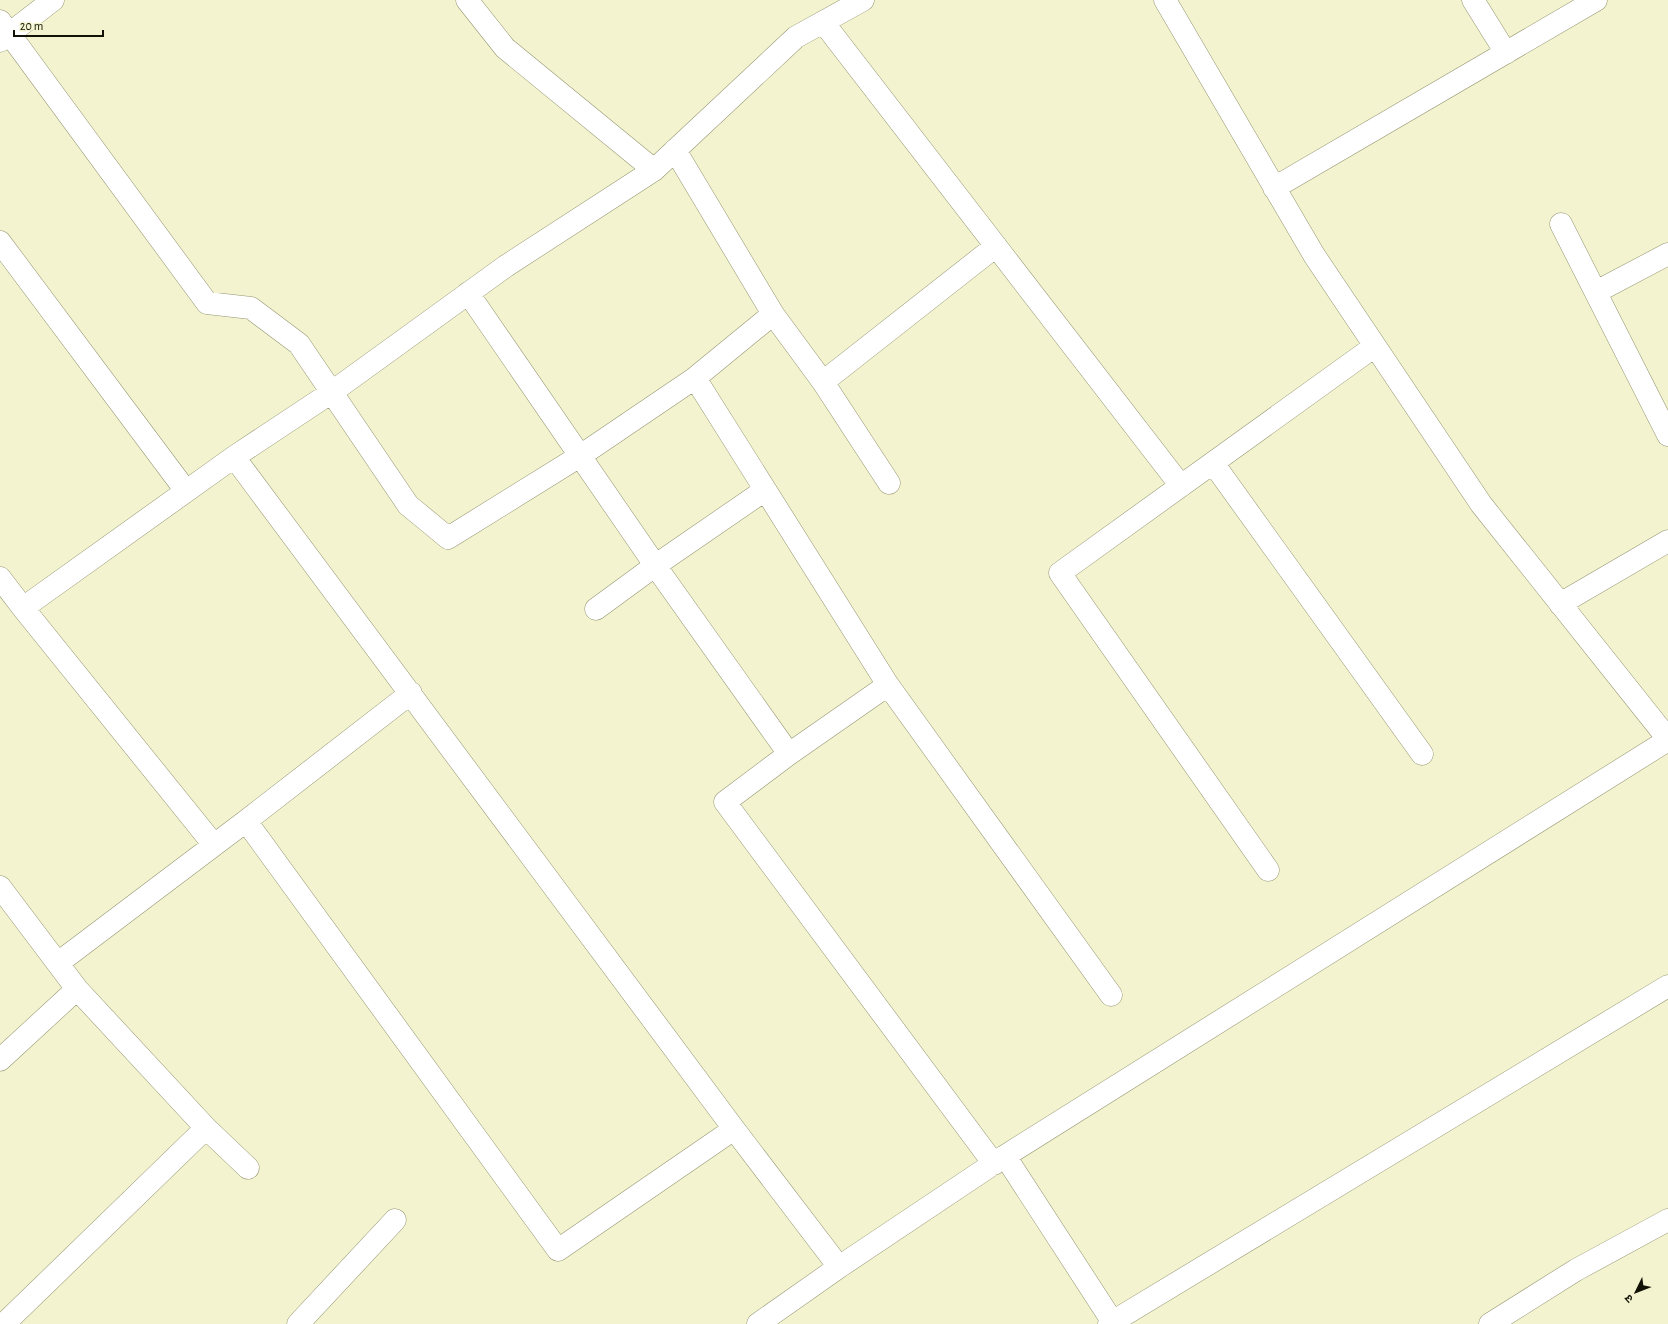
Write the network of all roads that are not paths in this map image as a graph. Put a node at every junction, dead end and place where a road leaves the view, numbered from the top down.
1 (53, 0) edge
2 (467, 0) edge
3 (863, 0) edge
4 (1165, 0) edge
5 (1473, 0) edge
6 (1596, 0) edge
7 (822, 22) junction
8 (3, 32) edge
9 (1506, 53) junction
10 (675, 150) junction
11 (654, 170) junction
12 (1274, 188) junction
13 (1561, 224) dead end
14 (0, 242) edge
15 (996, 246) junction
16 (1668, 254) edge
17 (1596, 292) junction
18 (468, 293) junction
19 (773, 314) junction
20 (1375, 346) junction
21 (695, 378) junction
22 (823, 382) junction
23 (332, 392) junction
24 (1668, 435) edge
25 (580, 456) junction
26 (234, 457) junction
27 (1213, 463) junction
28 (889, 484) dead end
29 (1181, 486) junction
30 (766, 490) junction
31 (186, 491) junction
32 (1668, 540) edge
33 (656, 565) junction
34 (0, 578) edge
35 (1560, 604) junction
36 (23, 608) junction
37 (596, 609) dead end
38 (888, 685) junction
39 (410, 693) junction
40 (1668, 740) edge
41 (789, 754) junction
42 (1422, 754) dead end
43 (246, 821) junction
44 (214, 845) junction
45 (1268, 870) dead end
46 (0, 887) edge
47 (58, 963) junction
48 (1668, 986) edge
49 (77, 989) junction
50 (1111, 995) dead end
51 (0, 1060) edge
52 (206, 1128) junction
53 (734, 1129) junction
54 (1000, 1160) junction
55 (248, 1168) dead end
56 (395, 1220) dead end
57 (1668, 1220) edge
58 (839, 1267) junction
59 (1112, 1323) edge
60 (4, 1324) edge
61 (298, 1324) edge
62 (758, 1324) edge
63 (1490, 1324) edge

1 - 8 street
2 - 11 street
3 - 7 street
4 - 12 street
5 - 9 street
6 - 9 street
7 - 10 street
7 - 15 street
8 - 23 street
9 - 12 street
10 - 11 street
10 - 19 street
11 - 18 street
12 - 20 street
13 - 17 street
14 - 31 street
15 - 22 street
15 - 29 street
16 - 17 street
17 - 24 street
18 - 23 street
18 - 25 street
19 - 21 street
19 - 22 street
20 - 27 street
20 - 35 street
21 - 25 street
21 - 30 street
22 - 28 street
23 - 25 street
23 - 26 street
25 - 33 street
26 - 31 street
26 - 39 street
27 - 29 street
27 - 42 street
29 - 45 street
30 - 33 street
30 - 38 street
31 - 36 street
32 - 35 street
33 - 37 street
33 - 41 street
34 - 36 street
35 - 40 street
36 - 44 street
38 - 41 street
38 - 50 street
39 - 43 street
39 - 53 street
40 - 54 street
41 - 54 street
43 - 44 street
43 - 53 street
44 - 47 street
46 - 47 street
47 - 49 street
48 - 59 street
49 - 51 street
49 - 52 street
52 - 55 street
52 - 60 street
53 - 58 street
54 - 58 street
54 - 59 street
56 - 61 street
57 - 63 street
58 - 62 street

